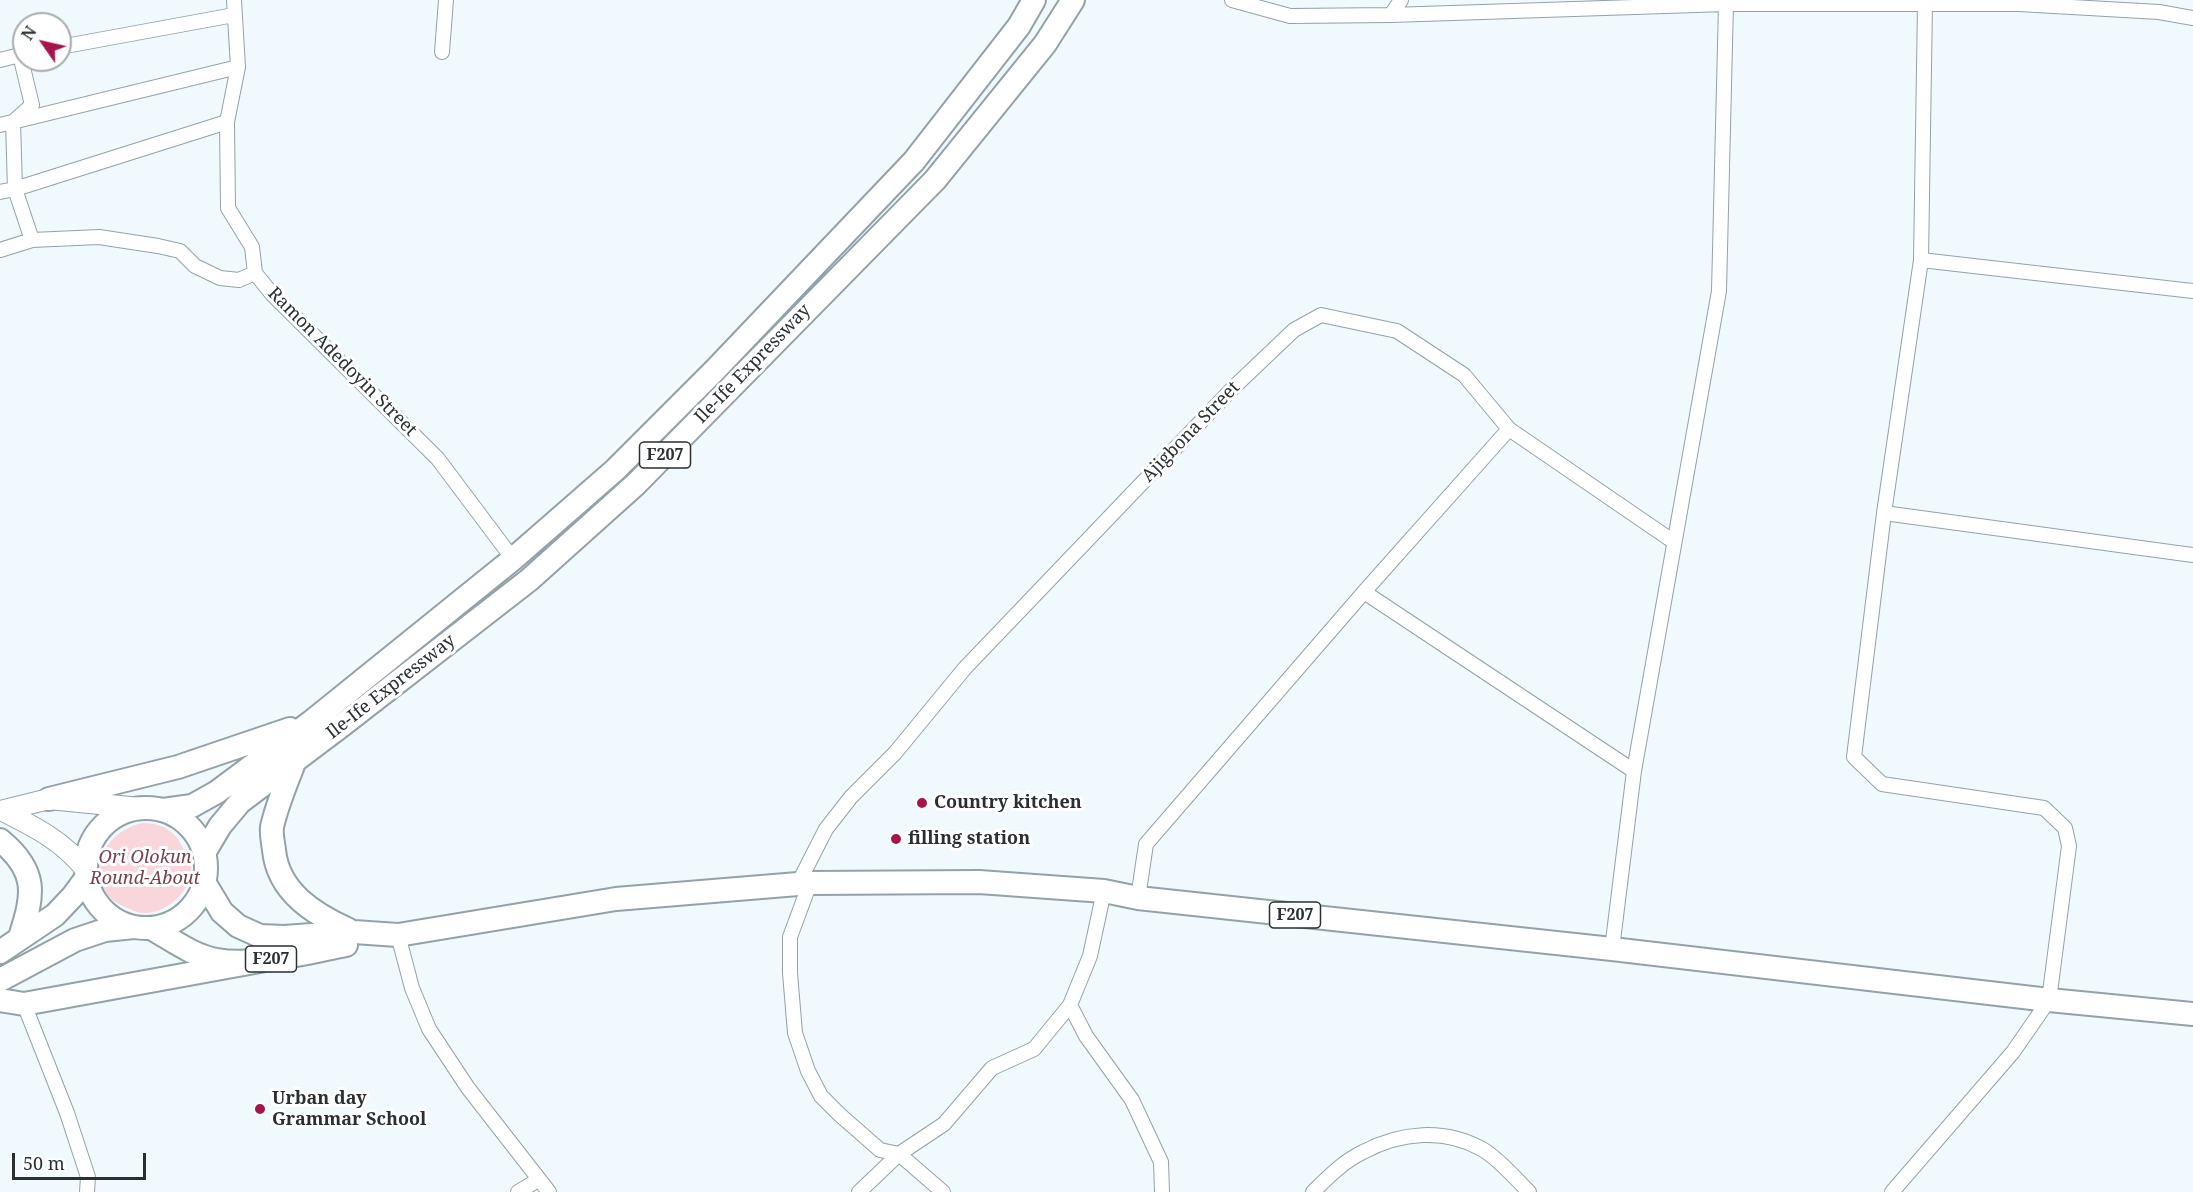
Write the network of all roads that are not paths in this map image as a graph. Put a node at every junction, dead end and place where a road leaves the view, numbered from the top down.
1 (234, 0) edge
2 (446, 0) edge
3 (1034, 0) edge
4 (1073, 0) edge
5 (1232, 0) edge
6 (1401, 0) edge
7 (2018, 2) edge
8 (1726, 4) junction
9 (1925, 4) junction
10 (234, 15) junction
11 (1391, 15) junction
12 (2193, 18) edge
13 (72, 45) edge
14 (442, 52) dead end
15 (238, 67) junction
16 (26, 72) edge
17 (227, 122) junction
18 (6, 124) edge
19 (15, 189) junction
20 (0, 192) edge
21 (32, 240) junction
22 (0, 250) edge
23 (1921, 260) junction
24 (255, 273) junction
25 (2193, 291) edge
26 (1509, 429) junction
27 (1884, 513) junction
28 (1674, 542) junction
29 (2193, 555) edge
30 (513, 559) junction
31 (1364, 592) junction
32 (311, 722) junction
33 (218, 754) junction
34 (295, 760) junction
35 (1634, 771) junction
36 (229, 783) junction
37 (49, 800) junction
38 (152, 809) junction
39 (1, 811) edge
40 (0, 840) edge
41 (204, 853) junction
42 (86, 873) junction
43 (204, 882) junction
44 (810, 883) junction
45 (1104, 891) junction
46 (1138, 898) junction
47 (144, 927) junction
48 (354, 932) junction
49 (398, 935) junction
50 (20, 937) junction
51 (1612, 949) junction
52 (0, 952) edge
53 (260, 961) junction
54 (0, 980) edge
55 (0, 1000) edge
56 (2049, 1000) junction
57 (24, 1004) junction
58 (1070, 1005) junction
59 (2193, 1014) edge
60 (899, 1154) junction
61 (538, 1180) junction
62 (87, 1192) edge
63 (518, 1192) edge
64 (549, 1192) edge
65 (859, 1192) edge
66 (943, 1192) edge
67 (1162, 1192) edge
68 (1313, 1192) edge
69 (1529, 1192) edge
70 (1892, 1192) edge

1 - 10 street, Ramon Adedoyin Street
2 - 14 street
3 - 30 main road, Ile-Ife Expressway / F207
4 - 34 main road, Ile-Ife Expressway / F207
5 - 11 street
6 - 11 street
7 - 9 street
7 - 12 street
8 - 9 street
8 - 11 street
8 - 28 street
9 - 23 street
10 - 13 street
10 - 15 street, Ramon Adedoyin Street
15 - 17 street, Ramon Adedoyin Street
15 - 18 street
16 - 18 street
17 - 19 street
17 - 24 street, Ramon Adedoyin Street
18 - 19 street
19 - 20 street
19 - 21 street
21 - 22 street
21 - 24 street
23 - 25 street
23 - 27 street
24 - 30 street, Ramon Adedoyin Street
26 - 28 street, Ajigbona Street
26 - 31 street
26 - 44 street, Ajigbona Street
27 - 29 street
27 - 56 street
28 - 35 street
30 - 32 main road, Ile-Ife Expressway / F207
31 - 35 street
31 - 46 street
32 - 33 main road
32 - 36 main road, Ile-Ife Expressway / F207
33 - 36 main road
33 - 37 main road
34 - 41 main road, Ile-Ife Expressway / F207
34 - 48 main road
35 - 51 street
36 - 38 main road, Ile-Ife Expressway / F207
37 - 38 main road
37 - 39 main road
38 - 41 main road
38 - 42 main road, F207
39 - 42 main road
40 - 50 main road
41 - 43 main road
42 - 47 main road, F207
42 - 50 main road, F207
43 - 47 main road
43 - 48 main road, F207
44 - 45 main road, F207
44 - 49 main road, F207
44 - 60 street
45 - 46 main road, F207
45 - 58 street
46 - 51 main road, F207
47 - 53 main road, F207
47 - 54 main road
48 - 49 main road, F207
49 - 53 main road, F207
49 - 61 street
50 - 52 main road, F207
51 - 56 main road, F207
53 - 57 main road
55 - 57 main road
56 - 59 main road, F207
56 - 70 street
57 - 62 street
58 - 60 street
58 - 67 street
60 - 65 street
60 - 66 street
61 - 63 street
61 - 64 street
68 - 69 street

